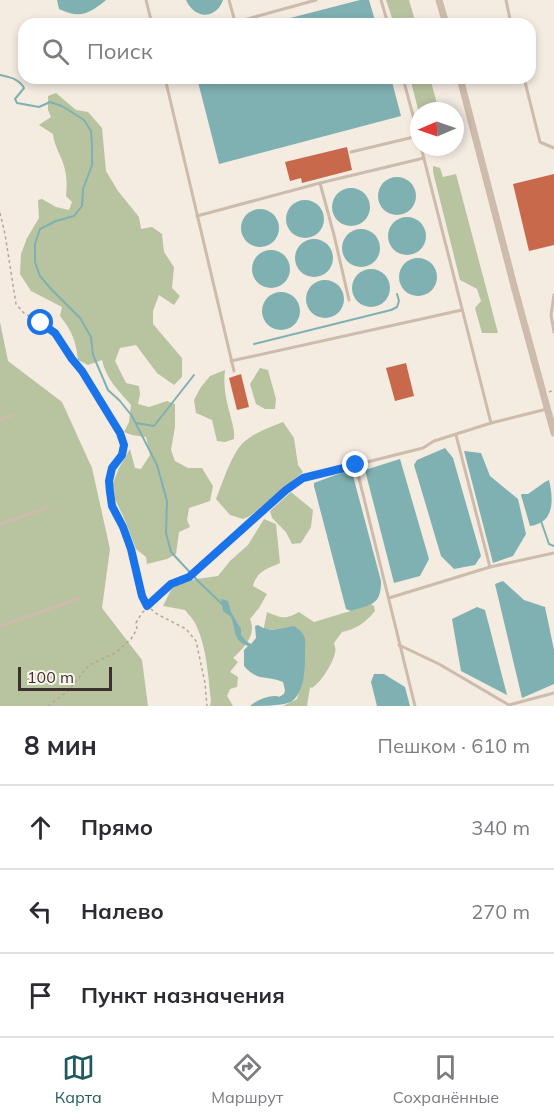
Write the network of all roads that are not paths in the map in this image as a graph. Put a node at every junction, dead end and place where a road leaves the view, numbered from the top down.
1 (146, 0) edge
2 (230, 0) edge
3 (316, 0) edge
4 (381, 0) edge
5 (439, 0) edge
6 (506, 0) edge
7 (150, 18) edge
8 (234, 18) edge
9 (250, 18) edge
10 (386, 18) edge
11 (444, 18) edge
12 (510, 18) edge
13 (166, 84) edge
14 (405, 84) edge
15 (462, 84) edge
16 (526, 84) edge
17 (410, 104) edge
18 (410, 139) edge
19 (554, 148) edge
20 (351, 152) dead end
21 (424, 158) joint
22 (320, 183) junction
23 (197, 216) junction
24 (554, 295) edge
25 (349, 300) dead end
26 (462, 310) junction
27 (554, 333) edge
28 (231, 361) junction
29 (234, 371) dead end
30 (547, 409) junction
31 (12, 415) dead end
32 (0, 420) edge
33 (491, 423) junction
34 (554, 433) edge
35 (456, 435) junction
36 (356, 465) junction
37 (48, 507) dead end
38 (0, 524) edge
39 (554, 553) edge
40 (200, 567) road end
41 (490, 567) junction
42 (80, 598) dead end
43 (389, 598) junction
44 (0, 626) edge
45 (399, 645) junction
46 (554, 693) edge
47 (415, 706) edge

1 - 7 lane
2 - 8 lane
3 - 9 lane
4 - 10 lane
5 - 11 street
6 - 12 lane
13 - 23 lane
14 - 17 lane
15 - 30 street
16 - 19 lane
18 - 20 lane
21 - 22 lane
21 - 26 lane
22 - 23 lane
22 - 25 lane
23 - 28 lane
24 - 27 lane
26 - 28 lane
26 - 33 lane
28 - 29 lane
30 - 33 lane
30 - 34 street
31 - 32 lane
33 - 35 lane
35 - 36 lane
35 - 41 lane
36 - 40 lane
36 - 43 lane
37 - 38 lane
39 - 41 lane
41 - 43 lane
42 - 44 lane
43 - 45 lane
45 - 46 lane
45 - 47 lane

